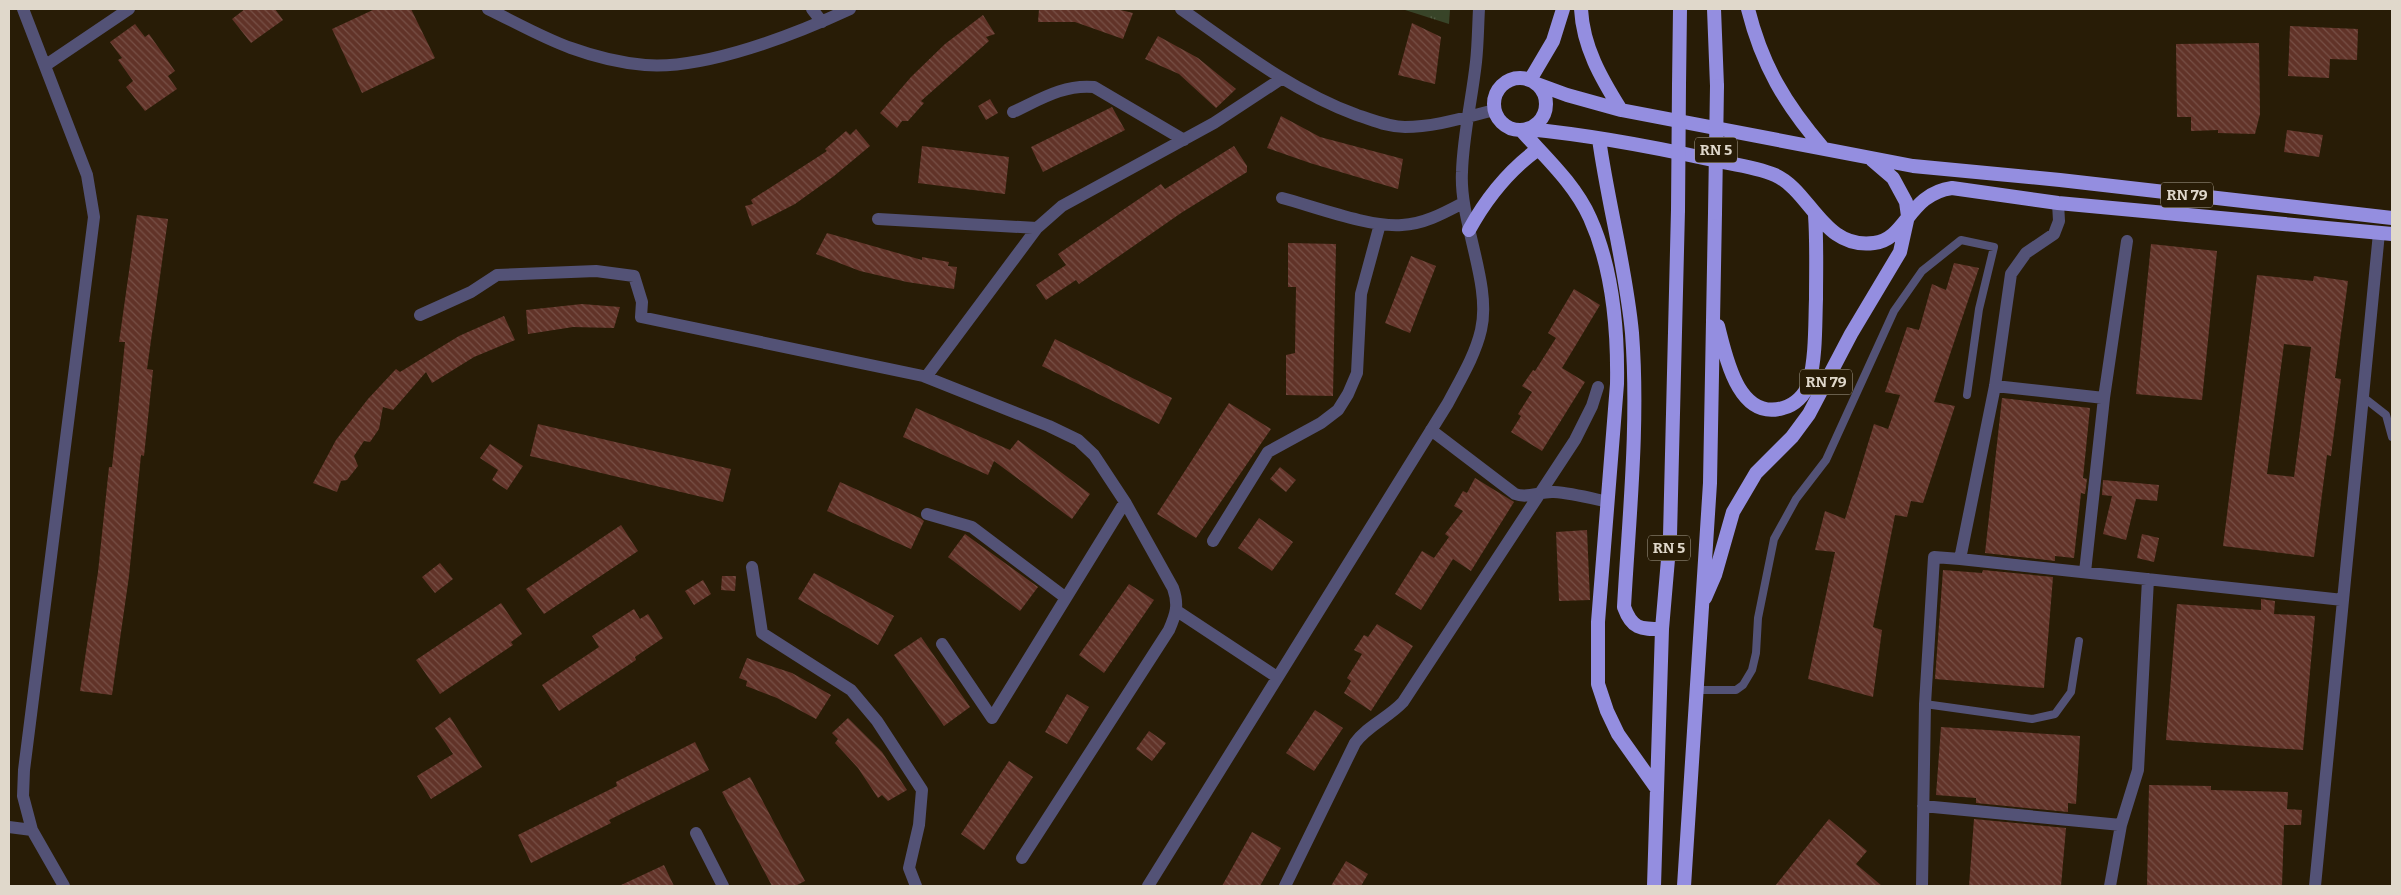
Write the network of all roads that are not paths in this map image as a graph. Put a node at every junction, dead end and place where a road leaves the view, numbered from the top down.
1 (23, 9) edge
2 (129, 9) edge
3 (488, 9) edge
4 (812, 9) edge
5 (850, 9) edge
6 (1182, 9) edge
7 (1479, 9) edge
8 (1563, 9) edge
9 (1581, 9) edge
10 (1680, 9) edge
11 (1714, 9) edge
12 (1748, 9) edge
13 (822, 22) junction
14 (46, 65) junction
15 (1281, 79) junction
16 (1533, 82) junction
17 (1495, 110) junction
18 (1621, 110) junction
19 (1013, 112) dead end
20 (1466, 116) junction
21 (1525, 129) junction
22 (1599, 138) junction
23 (1184, 140) junction
24 (1823, 148) junction
25 (1538, 149) junction
26 (1871, 159) junction
27 (1282, 198) dead end
28 (2058, 202) junction
29 (1463, 203) junction
30 (1815, 215) junction
31 (1908, 216) junction
32 (2392, 218) edge
33 (878, 220) dead end
34 (1380, 224) junction
35 (1038, 228) junction
36 (1469, 230) junction
37 (2386, 234) edge
38 (2127, 241) dead end
39 (1713, 311) junction
40 (420, 315) dead end
41 (926, 377) junction
42 (1995, 386) junction
43 (1598, 387) dead end
44 (1967, 395) dead end
45 (2363, 397) junction
46 (2104, 398) junction
47 (1431, 430) junction
48 (2392, 437) edge
49 (1539, 493) junction
50 (1125, 502) junction
51 (1608, 502) junction
52 (927, 514) dead end
53 (1213, 541) dead end
54 (1960, 559) junction
55 (752, 567) dead end
56 (2085, 572) junction
57 (2148, 579) junction
58 (1066, 598) junction
59 (2343, 600) junction
60 (1702, 603) junction
61 (1177, 611) junction
62 (1662, 629) junction
63 (2079, 641) dead end
64 (942, 644) dead end
65 (1277, 677) junction
66 (1697, 690) junction
67 (1925, 704) junction
68 (1657, 789) junction
69 (1923, 806) junction
70 (2121, 825) junction
71 (9, 827) edge
72 (32, 830) junction
73 (696, 833) dead end
74 (1022, 858) dead end
75 (1688, 884) edge
76 (64, 886) edge
77 (723, 886) edge
78 (916, 886) edge
79 (1148, 886) edge
80 (1285, 886) edge
81 (1654, 886) edge
82 (1922, 886) edge
83 (2110, 886) edge
84 (2315, 886) edge

1 - 14 street
2 - 14 street
3 - 13 street
4 - 13 street
5 - 13 street
6 - 15 street
7 - 20 street
8 - 16 highway
9 - 18 highway
10 - 62 highway, RN 5, bridge
11 - 39 highway, RN 5, bridge
12 - 24 highway
14 - 72 street
15 - 20 street
15 - 23 street
16 - 17 highway
16 - 18 highway, RN 79
16 - 21 highway
17 - 20 street
17 - 21 highway
18 - 24 highway, RN 79
19 - 23 street
20 - 29 street
21 - 22 highway, RN 79
21 - 25 highway
22 - 30 highway, RN 79
22 - 62 highway
23 - 35 street
24 - 26 highway, RN 79
25 - 36 highway
25 - 51 highway
26 - 31 highway, RN 79
26 - 32 highway, RN 79
27 - 34 street
28 - 31 highway, RN 79
28 - 37 highway, RN 79
28 - 42 street
29 - 34 street
29 - 36 street
30 - 31 highway, RN 79
30 - 39 highway, RN 79
31 - 60 highway, RN 79
33 - 35 street
34 - 53 street
35 - 41 street
36 - 47 street
37 - 45 street
38 - 46 street
39 - 60 highway, RN 5
40 - 41 street
41 - 50 street
42 - 46 street
42 - 54 street
43 - 49 street
44 - 66 lane
45 - 48 lane
45 - 59 street
46 - 56 street
47 - 49 street
47 - 65 street
49 - 51 street
49 - 80 street
50 - 58 street
50 - 61 street
51 - 68 highway
52 - 58 street
54 - 56 street
54 - 67 street
55 - 78 street
56 - 57 street
57 - 59 street
57 - 70 street
58 - 64 street
59 - 84 street
60 - 66 highway, RN 5
61 - 65 street
61 - 74 street
62 - 68 highway, RN 5
63 - 67 lane
65 - 79 street
66 - 75 highway, RN 5
67 - 69 street
68 - 81 highway, RN 5
69 - 70 street
69 - 82 street
70 - 83 street
71 - 72 street
72 - 76 street
73 - 77 street

